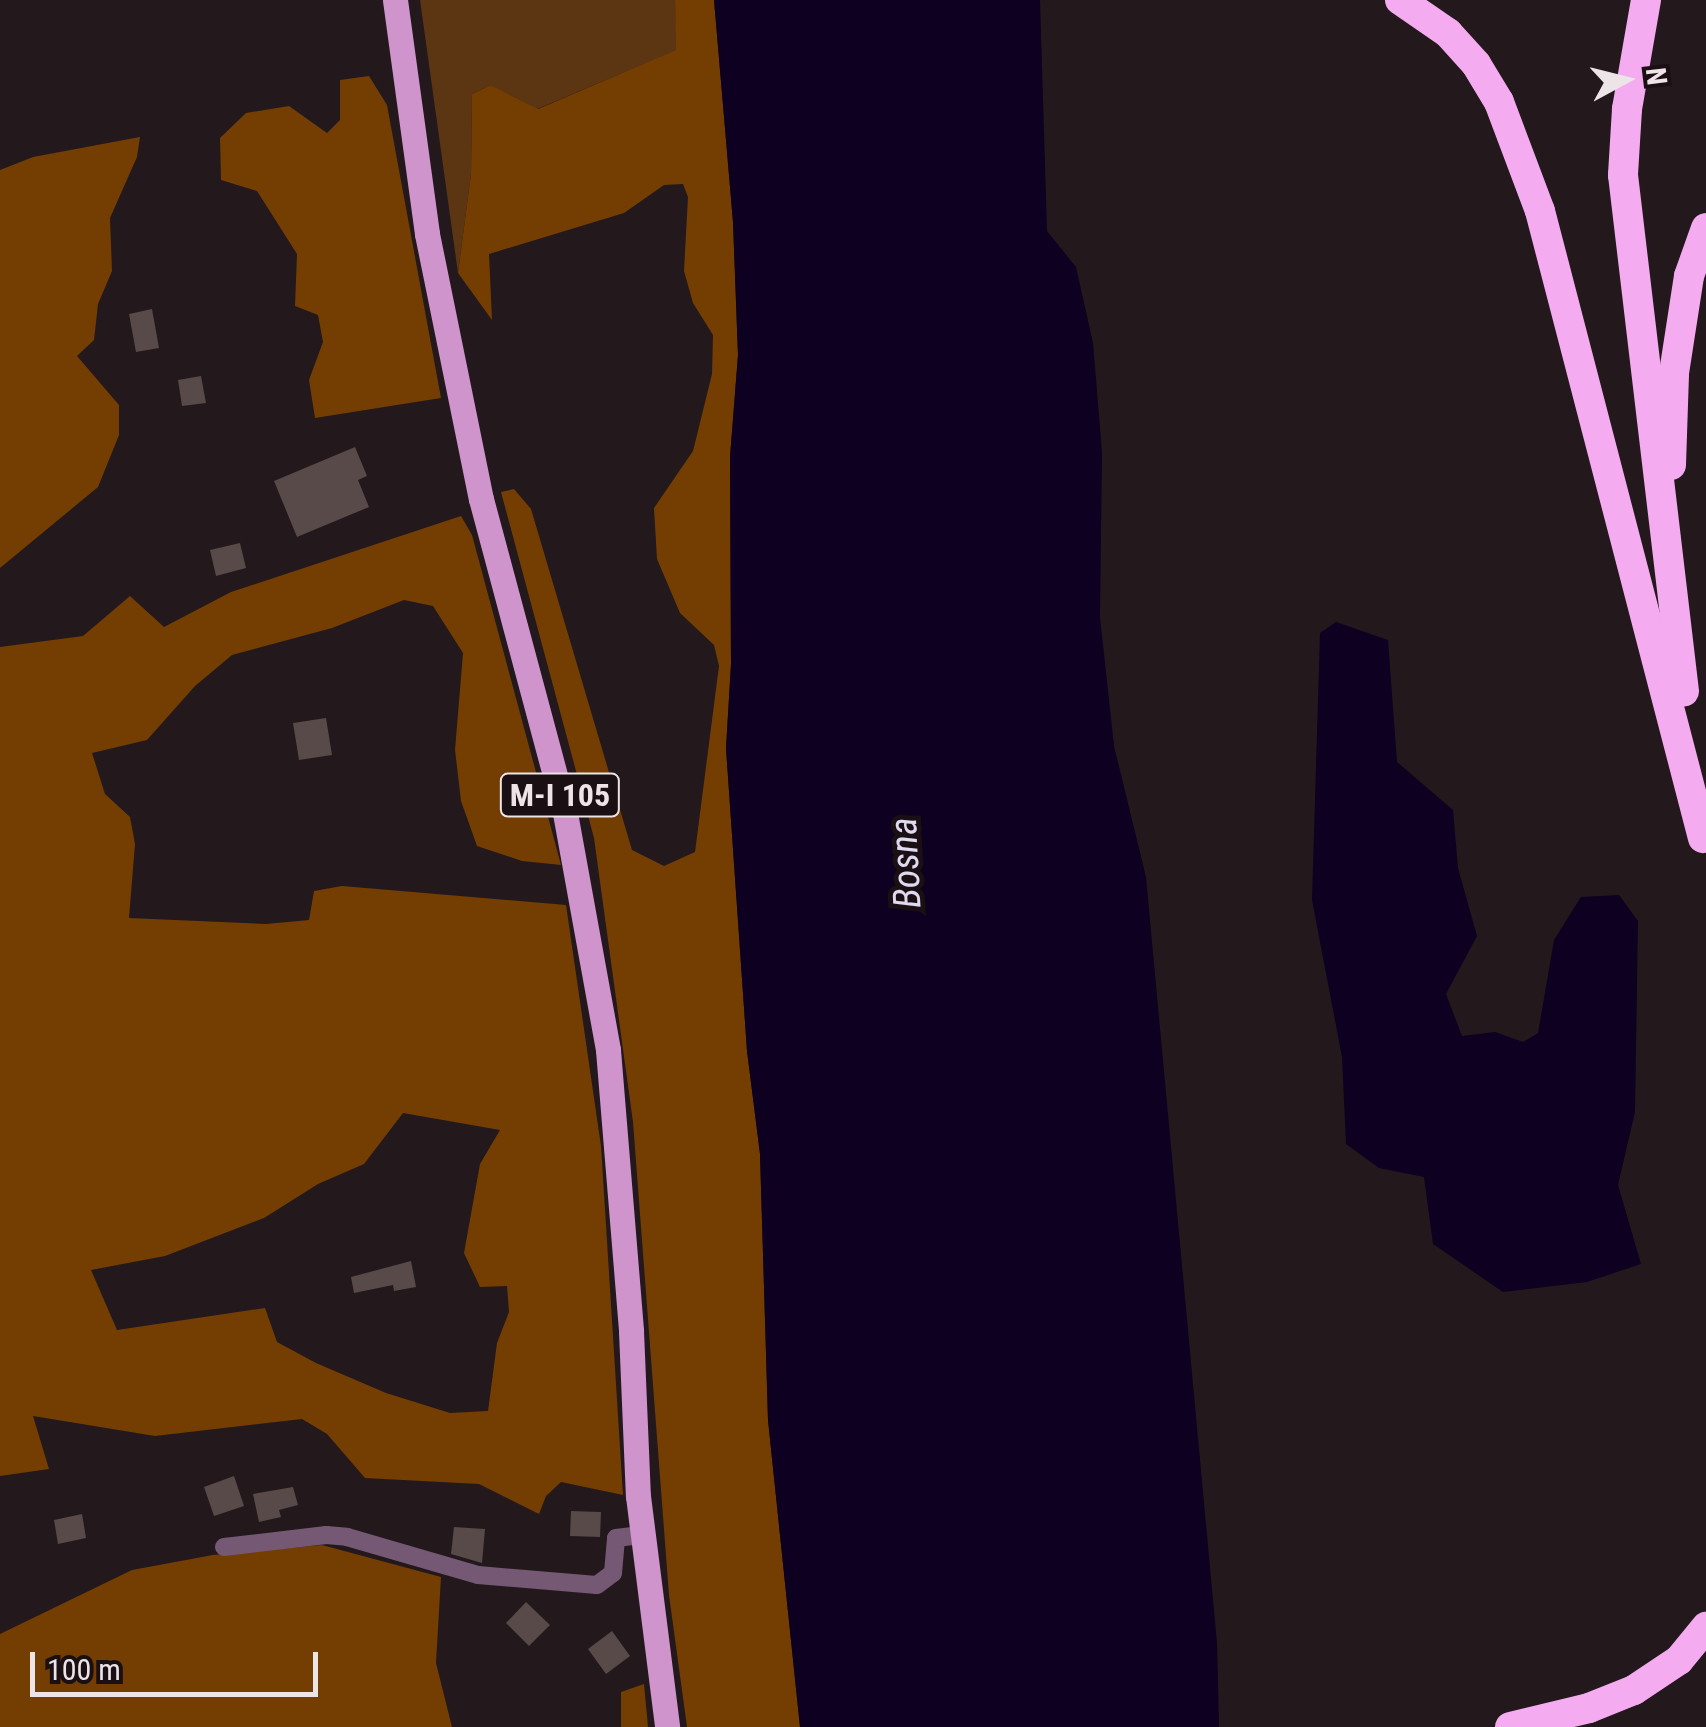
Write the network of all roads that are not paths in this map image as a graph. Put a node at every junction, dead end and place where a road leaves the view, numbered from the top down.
1 (396, 0) edge
2 (1400, 0) edge
3 (1646, 0) edge
4 (1706, 228) edge
5 (1672, 598) junction
6 (1704, 851) edge
7 (642, 1535) junction
8 (224, 1546) dead end
9 (1706, 1627) edge
10 (667, 1727) edge
11 (1510, 1727) edge

1 - 7 main road, M-I 105
2 - 6 highway
3 - 5 highway
4 - 5 highway
5 - 6 highway
7 - 8 street
7 - 10 main road, M-I 105
9 - 11 highway

